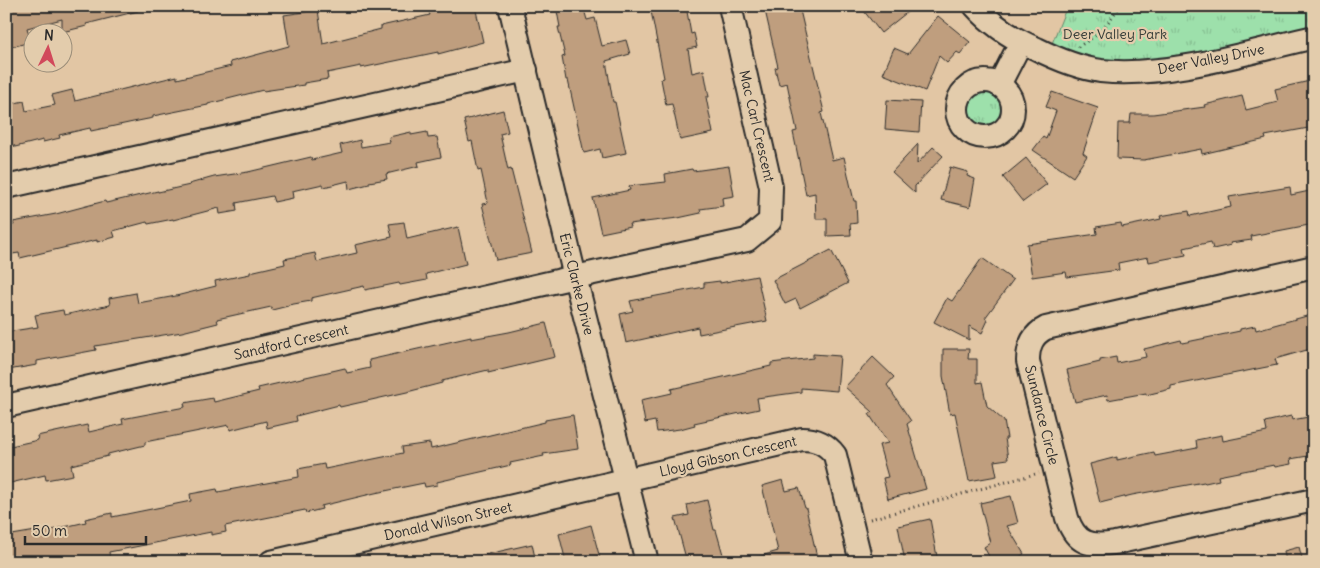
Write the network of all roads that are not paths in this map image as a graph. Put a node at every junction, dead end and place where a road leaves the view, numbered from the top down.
1 (510, 6) edge
2 (730, 6) edge
3 (975, 6) edge
4 (1314, 37) edge
5 (1021, 42) junction
6 (526, 70) junction
7 (999, 85) dead end
8 (6, 187) edge
9 (1314, 267) edge
10 (575, 277) junction
11 (6, 406) edge
12 (626, 480) junction
13 (1314, 500) edge
14 (271, 562) edge
15 (647, 562) edge
16 (861, 562) edge

1 - 6 street, Eric Clarke Drive
2 - 10 street, Mac Carl Crescent
3 - 5 street, Deer Valley Drive
4 - 5 street, Deer Valley Drive
5 - 7 street
6 - 8 street
6 - 10 street, Eric Clarke Drive
9 - 13 street, Sundance Circle
10 - 11 street, Sandford Crescent
10 - 12 street, Eric Clarke Drive
12 - 14 street, Donald Wilson Street
12 - 15 street, Eric Clarke Drive
12 - 16 street, Lloyd Gibson Crescent

